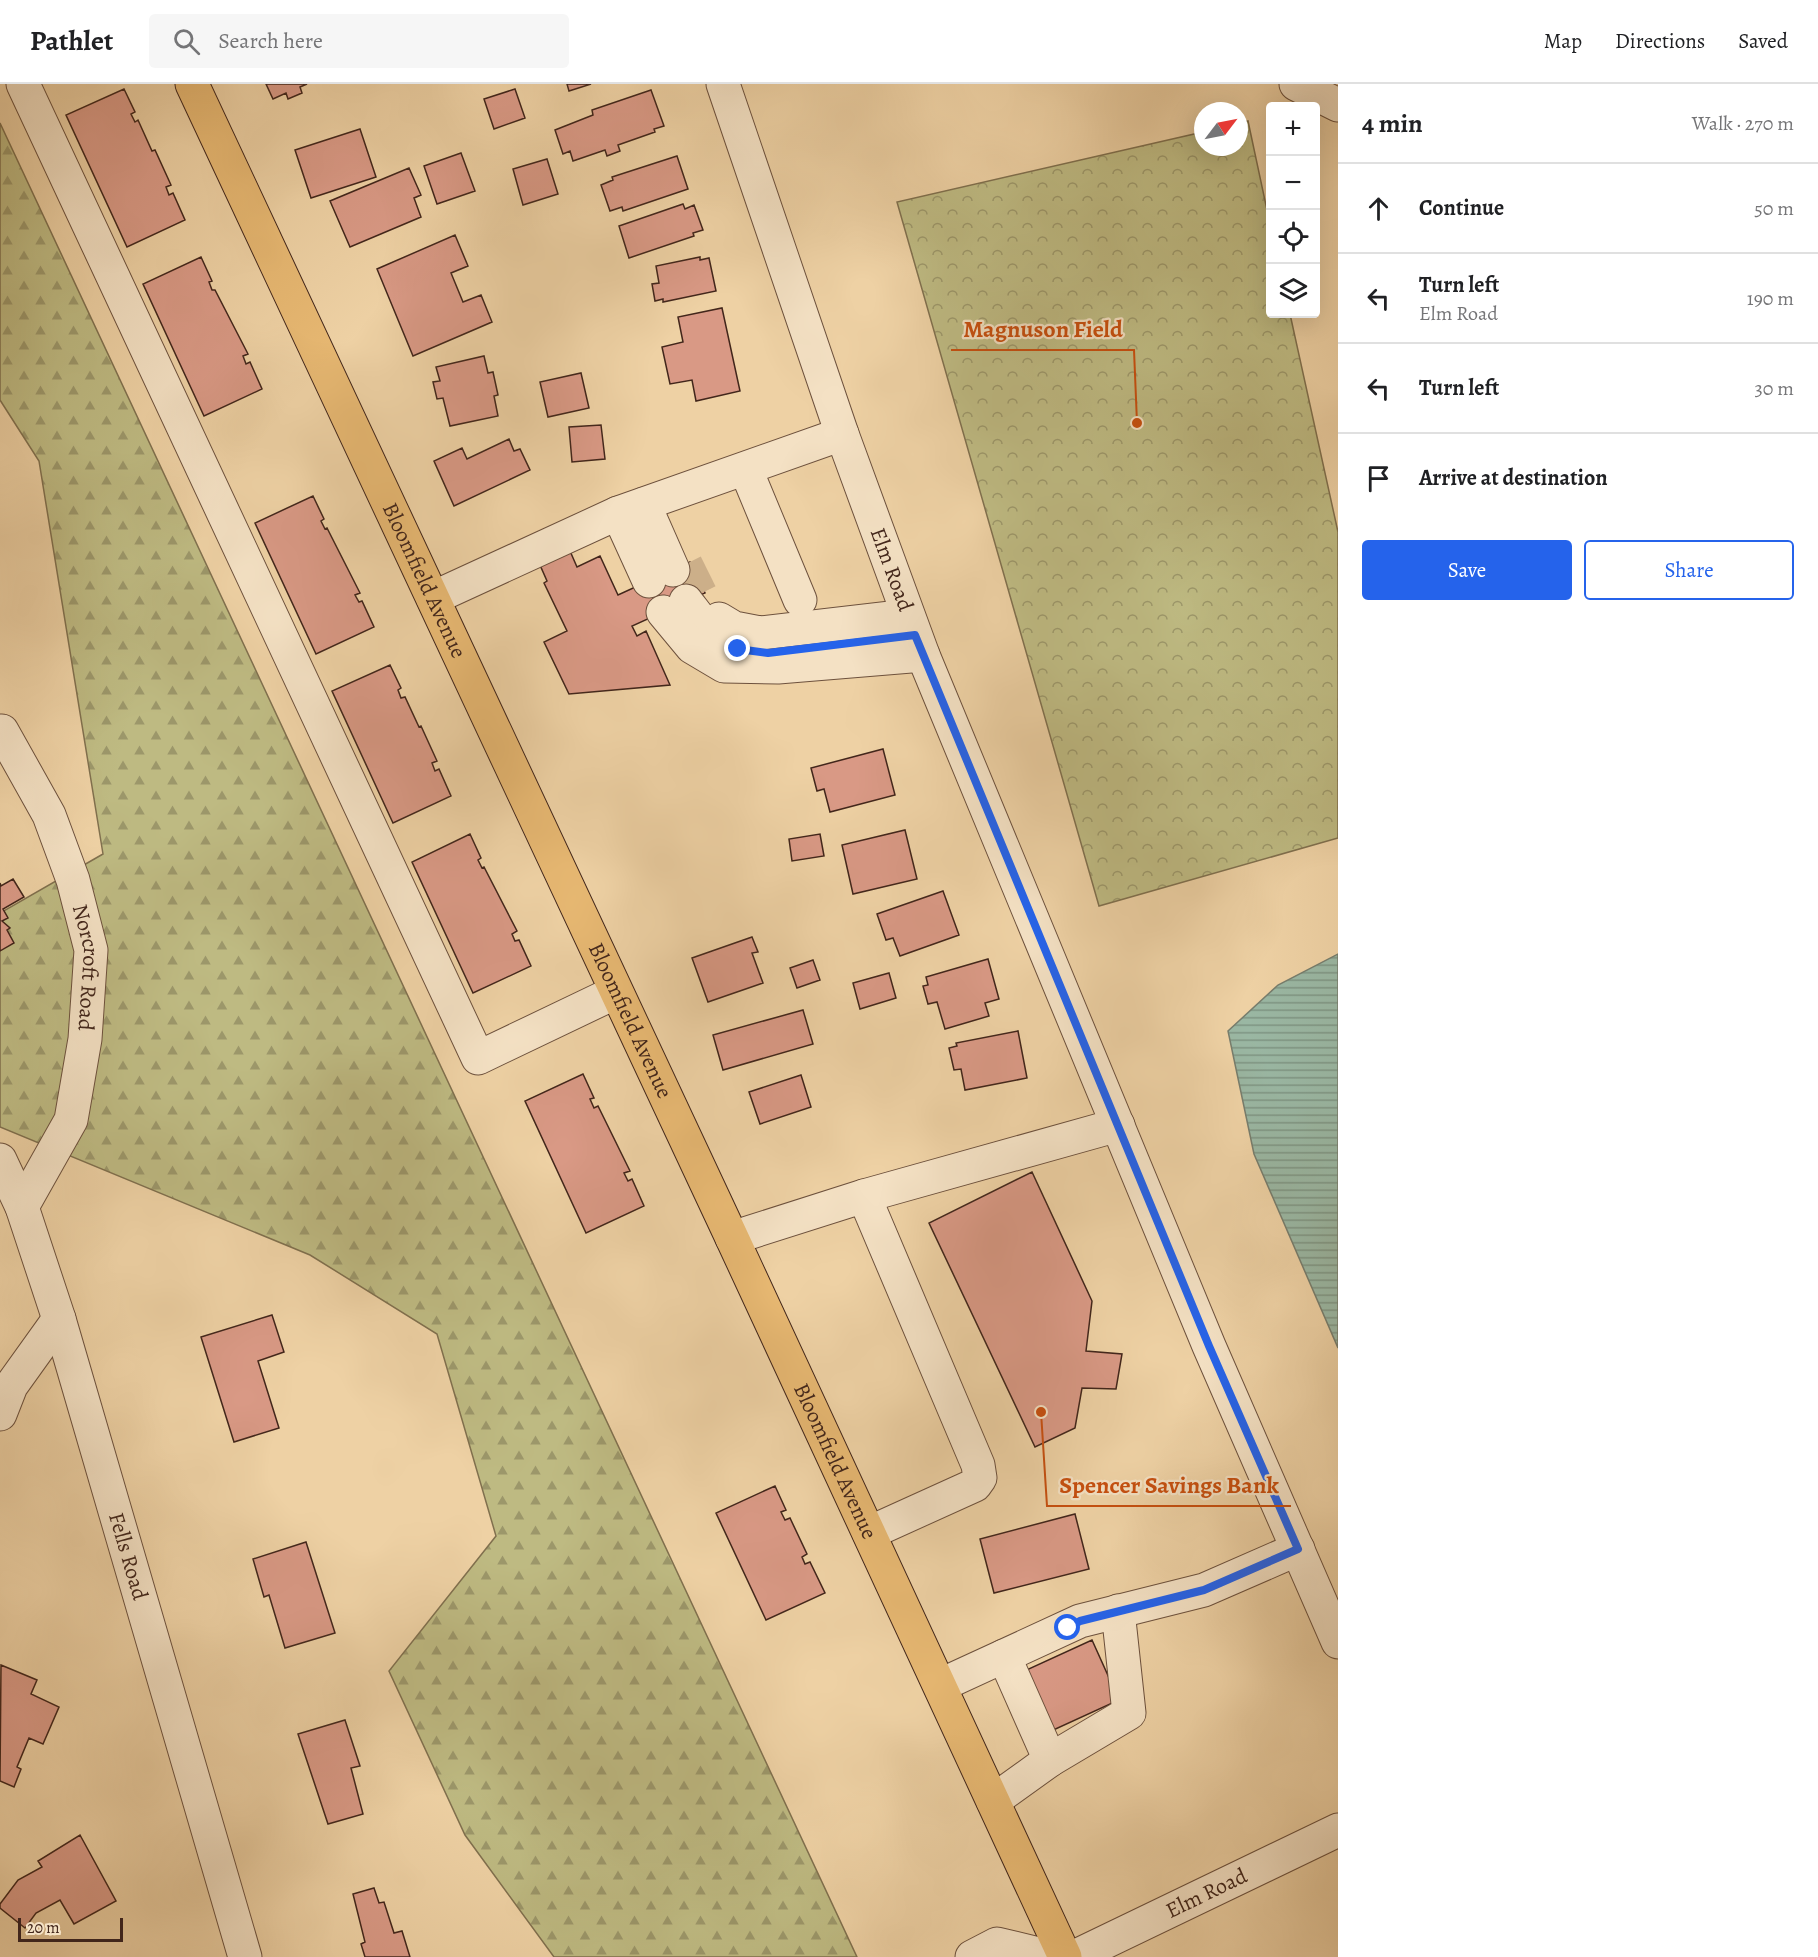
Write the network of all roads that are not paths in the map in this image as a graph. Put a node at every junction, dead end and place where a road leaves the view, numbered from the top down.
1 (23, 84) edge
2 (192, 84) edge
3 (723, 84) edge
4 (1296, 84) edge
5 (1338, 105) edge
6 (842, 434) junction
7 (746, 470) junction
8 (641, 505) junction
9 (433, 598) junction
10 (800, 600) dead end
11 (683, 603) tunnel mouth
12 (915, 635) junction
13 (2, 731) dead end
14 (616, 992) junction
15 (1118, 1125) junction
16 (0, 1160) edge
17 (864, 1196) junction
18 (22, 1207) junction
19 (732, 1238) junction
20 (59, 1319) junction
21 (0, 1414) edge
22 (869, 1533) junction
23 (1298, 1549) junction
24 (1118, 1611) junction
25 (1338, 1642) edge
26 (1004, 1656) junction
27 (941, 1685) junction
28 (1050, 1760) junction
29 (993, 1801) junction
30 (1338, 1830) edge
31 (245, 1957) edge
32 (972, 1957) edge
33 (1052, 1957) edge
34 (1065, 1957) edge
35 (1074, 1957) edge

1 - 14 street
2 - 9 main road, Bloomfield Avenue
3 - 6 street, Elm Road
4 - 5 street
6 - 7 street
6 - 12 street, Elm Road
7 - 8 street
7 - 10 street
8 - 8 street
8 - 9 street
9 - 14 main road, Bloomfield Avenue
11 - 12 street
12 - 15 street, Elm Road
13 - 18 street, Norcroft Road
14 - 19 main road, Bloomfield Avenue
15 - 17 street
15 - 23 street, Elm Road
16 - 18 street, Fells Road
17 - 19 street
17 - 22 street
18 - 20 street, Fells Road
19 - 22 main road, Bloomfield Avenue
20 - 21 street
20 - 31 street, Fells Road
22 - 27 main road, Bloomfield Avenue
23 - 24 street
23 - 25 street, Elm Road
24 - 26 street
24 - 28 street
26 - 27 street
26 - 28 street
27 - 29 main road, Bloomfield Avenue
28 - 29 street
29 - 34 main road, Bloomfield Avenue
30 - 35 street, Elm Road
32 - 33 street

